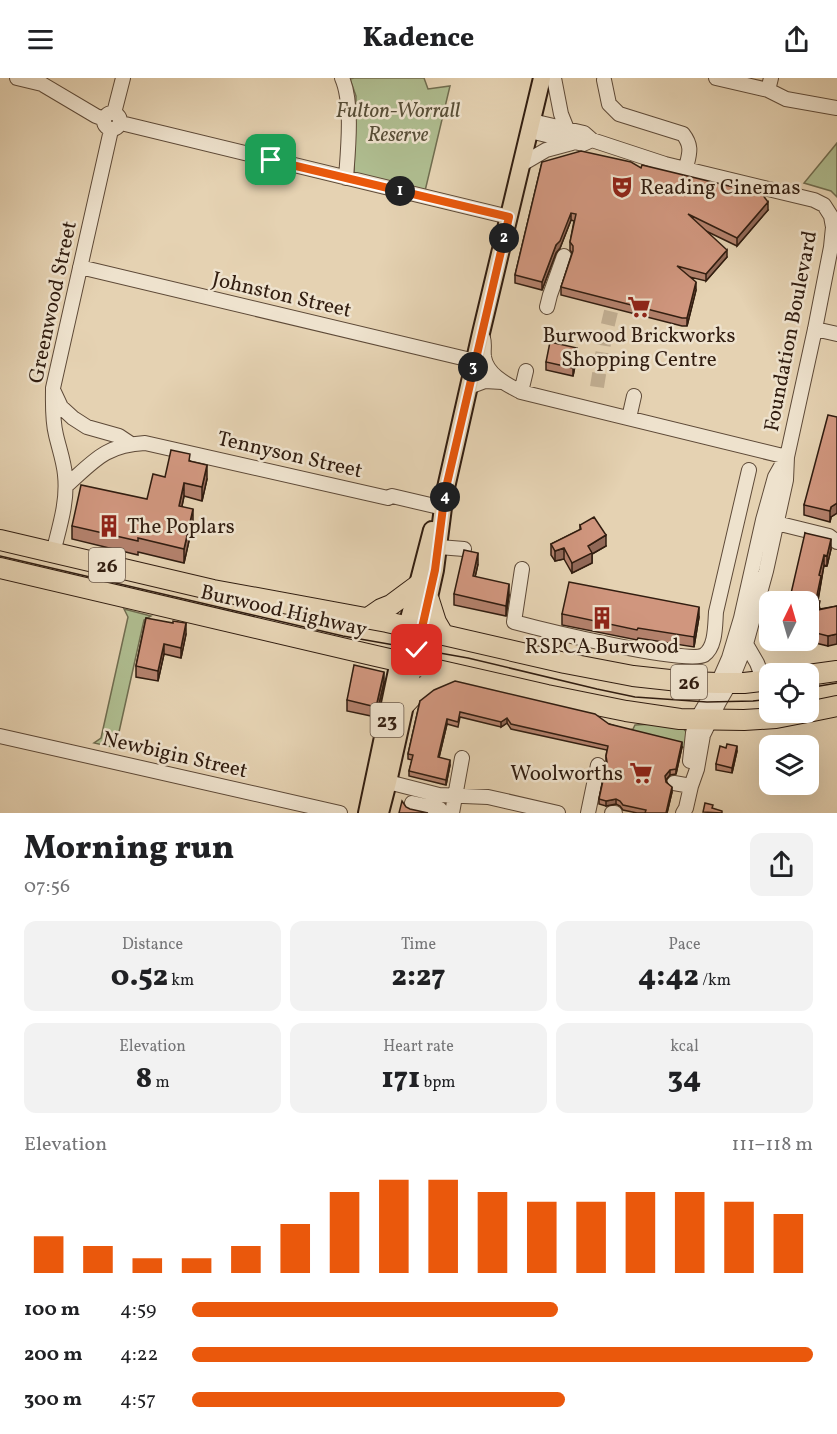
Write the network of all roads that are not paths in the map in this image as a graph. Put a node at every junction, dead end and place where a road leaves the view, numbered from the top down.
1 (17, 78) edge
2 (123, 78) edge
3 (342, 78) edge
4 (542, 78) edge
5 (554, 78) edge
6 (716, 78) edge
7 (604, 80) dead end
8 (770, 84) edge
9 (837, 108) edge
10 (112, 121) junction
11 (531, 126) junction
12 (567, 129) junction
13 (592, 140) junction
14 (574, 142) junction
15 (522, 164) junction
16 (686, 168) junction
17 (346, 178) junction
18 (509, 217) junction
19 (564, 255) dead end
20 (80, 267) junction
21 (547, 307) dead end
22 (815, 329) junction
23 (481, 333) junction
24 (837, 334) edge
25 (475, 361) junction
26 (526, 371) dead end
27 (502, 382) junction
28 (469, 387) junction
29 (53, 388) junction
30 (521, 392) junction
31 (634, 396) dead end
32 (629, 418) junction
33 (131, 444) junction
34 (786, 457) junction
35 (749, 470) dead end
36 (66, 486) junction
37 (442, 499) junction
38 (769, 522) junction
39 (0, 540) edge
40 (837, 542) edge
41 (439, 547) junction
42 (464, 549) edge
43 (53, 553) junction
44 (0, 568) edge
45 (522, 569) dead end
46 (213, 590) junction
47 (423, 592) junction
48 (717, 607) junction
49 (742, 612) junction
50 (207, 616) junction
51 (368, 618) junction
52 (415, 628) junction
53 (443, 634) junction
54 (746, 644) junction
55 (546, 645) junction
56 (407, 662) junction
57 (759, 668) edge
58 (837, 671) edge
59 (819, 673) edge
60 (455, 674) junction
61 (759, 681) edge
62 (724, 683) junction
63 (405, 704) junction
64 (837, 706) edge
65 (819, 710) edge
66 (759, 718) edge
67 (703, 719) junction
68 (0, 736) edge
69 (462, 758) dead end
70 (598, 765) dead end
71 (382, 781) junction
72 (674, 783) dead end
73 (691, 786) junction
74 (453, 796) junction
75 (414, 806) edge
76 (443, 812) edge
77 (340, 813) edge
78 (367, 813) edge
79 (380, 813) edge
80 (558, 813) edge
81 (588, 813) edge
82 (683, 813) edge

1 - 10 street
2 - 10 street, Greenwood Street
3 - 17 street
4 - 11 main road, 23
5 - 12 street
6 - 8 street
7 - 16 street
8 - 9 street
10 - 17 street
10 - 20 street, Greenwood Street
11 - 12 street, Foundation Boulevard
11 - 14 street, Foundation Boulevard
11 - 15 main road, 23
12 - 13 street, Foundation Boulevard
13 - 14 street, Foundation Boulevard
13 - 16 street, Foundation Boulevard
14 - 15 street, Foundation Boulevard
15 - 18 main road, 23
16 - 22 street, Foundation Boulevard
17 - 18 street
18 - 23 main road, 23
19 - 21 street
20 - 25 street, Johnston Street
20 - 29 street, Greenwood Street
22 - 24 street
22 - 34 street, Foundation Boulevard
23 - 25 main road, 23
23 - 27 street
25 - 28 main road, 23
26 - 30 street
27 - 28 street
27 - 30 street
28 - 37 main road, 23
29 - 33 street, Tennyson Street
29 - 36 street, Greenwood Street
30 - 32 street
31 - 32 street
32 - 34 street
33 - 36 street, Tennyson Street
33 - 37 street, Tennyson Street
34 - 38 street, Foundation Boulevard
35 - 48 street
36 - 43 street, Greenwood Street
37 - 41 main road, 23
37 - 47 main road, 23
38 - 40 street
38 - 49 street, Foundation Boulevard
38 - 54 street, Foundation Boulevard
39 - 43 highway, Burwood Highway / 26
41 - 42 street
41 - 47 main road, 23
43 - 46 highway, Burwood Highway / 26
44 - 50 highway, Burwood Highway / 26
45 - 55 street
46 - 50 highway
46 - 51 highway, Burwood Highway / 26
47 - 51 highway
47 - 52 main road, 23
47 - 53 highway
48 - 49 street
48 - 55 street
49 - 62 street, Foundation Boulevard
50 - 56 highway, Burwood Highway / 26
51 - 52 highway, Burwood Highway / 26
52 - 53 highway, Burwood Highway / 26
52 - 56 main road, 23
53 - 55 highway, Burwood Highway / 26
54 - 57 street
54 - 62 street, Foundation Boulevard
55 - 62 highway, Burwood Highway / 26
56 - 60 highway, Burwood Highway / 26
56 - 63 main road, 23
56 - 71 main road, 23
58 - 59 highway
60 - 63 highway
60 - 67 highway, Burwood Highway / 26
61 - 62 highway, Burwood Highway / 26
62 - 67 street, Foundation Boulevard
63 - 71 main road, 23
64 - 65 highway, Burwood Highway / 26
66 - 67 highway, Burwood Highway / 26
67 - 73 street
67 - 73 street
68 - 77 street, Newbigin Street
69 - 74 street
70 - 81 street
71 - 75 street
71 - 78 main road, 23
71 - 79 main road, 23
72 - 73 street
73 - 82 street
74 - 75 street
74 - 76 street
74 - 80 street
75 - 76 street

